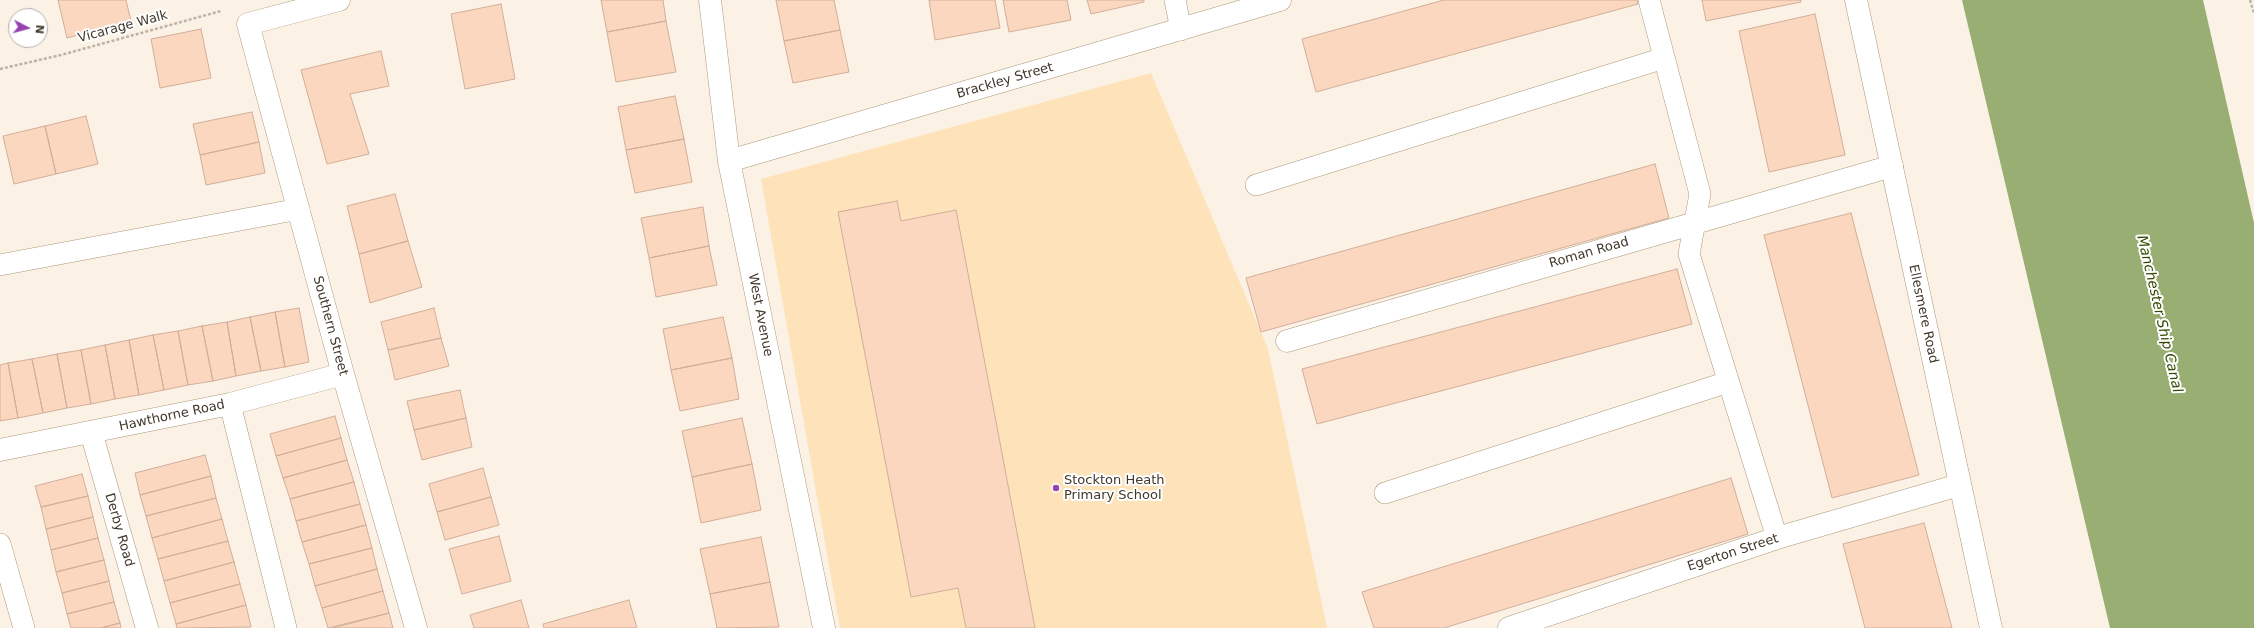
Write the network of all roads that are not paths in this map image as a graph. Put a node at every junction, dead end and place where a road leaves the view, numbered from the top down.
1 (339, 0) edge
2 (710, 0) edge
3 (1175, 0) edge
4 (1280, 0) edge
5 (1649, 0) edge
6 (1856, 0) edge
7 (1182, 30) junction
8 (1664, 58) junction
9 (729, 161) junction
10 (1892, 166) junction
11 (1256, 185) dead end
12 (299, 209) junction
13 (1695, 222) junction
14 (0, 265) edge
15 (1287, 341) dead end
16 (343, 374) junction
17 (1728, 382) junction
18 (230, 404) junction
19 (91, 432) junction
20 (0, 450) edge
21 (1959, 485) junction
22 (1385, 493) dead end
23 (1777, 538) junction
24 (0, 544) edge
25 (24, 628) edge
26 (147, 628) edge
27 (286, 628) edge
28 (416, 628) edge
29 (824, 628) edge
30 (1509, 628) edge
31 (1991, 628) edge

1 - 12 street, Southern Street
2 - 9 street, West Avenue
3 - 7 lane
4 - 7 street, Brackley Street
5 - 8 lane
6 - 10 street, Ellesmere Road
7 - 9 street, Brackley Street
8 - 11 lane
8 - 13 lane
9 - 29 street, West Avenue
10 - 13 street, Roman Road
10 - 21 street, Ellesmere Road
12 - 14 lane
12 - 16 street, Southern Street
13 - 15 street, Roman Road
13 - 17 lane
16 - 18 street, Hawthorne Road
16 - 28 street, Southern Street
17 - 22 lane
17 - 23 lane
18 - 19 street, Hawthorne Road
18 - 27 lane
19 - 20 street, Hawthorne Road
19 - 26 street, Derby Road
21 - 23 street, Egerton Street
21 - 31 street, Ellesmere Road
23 - 30 street, Egerton Street
24 - 25 lane

